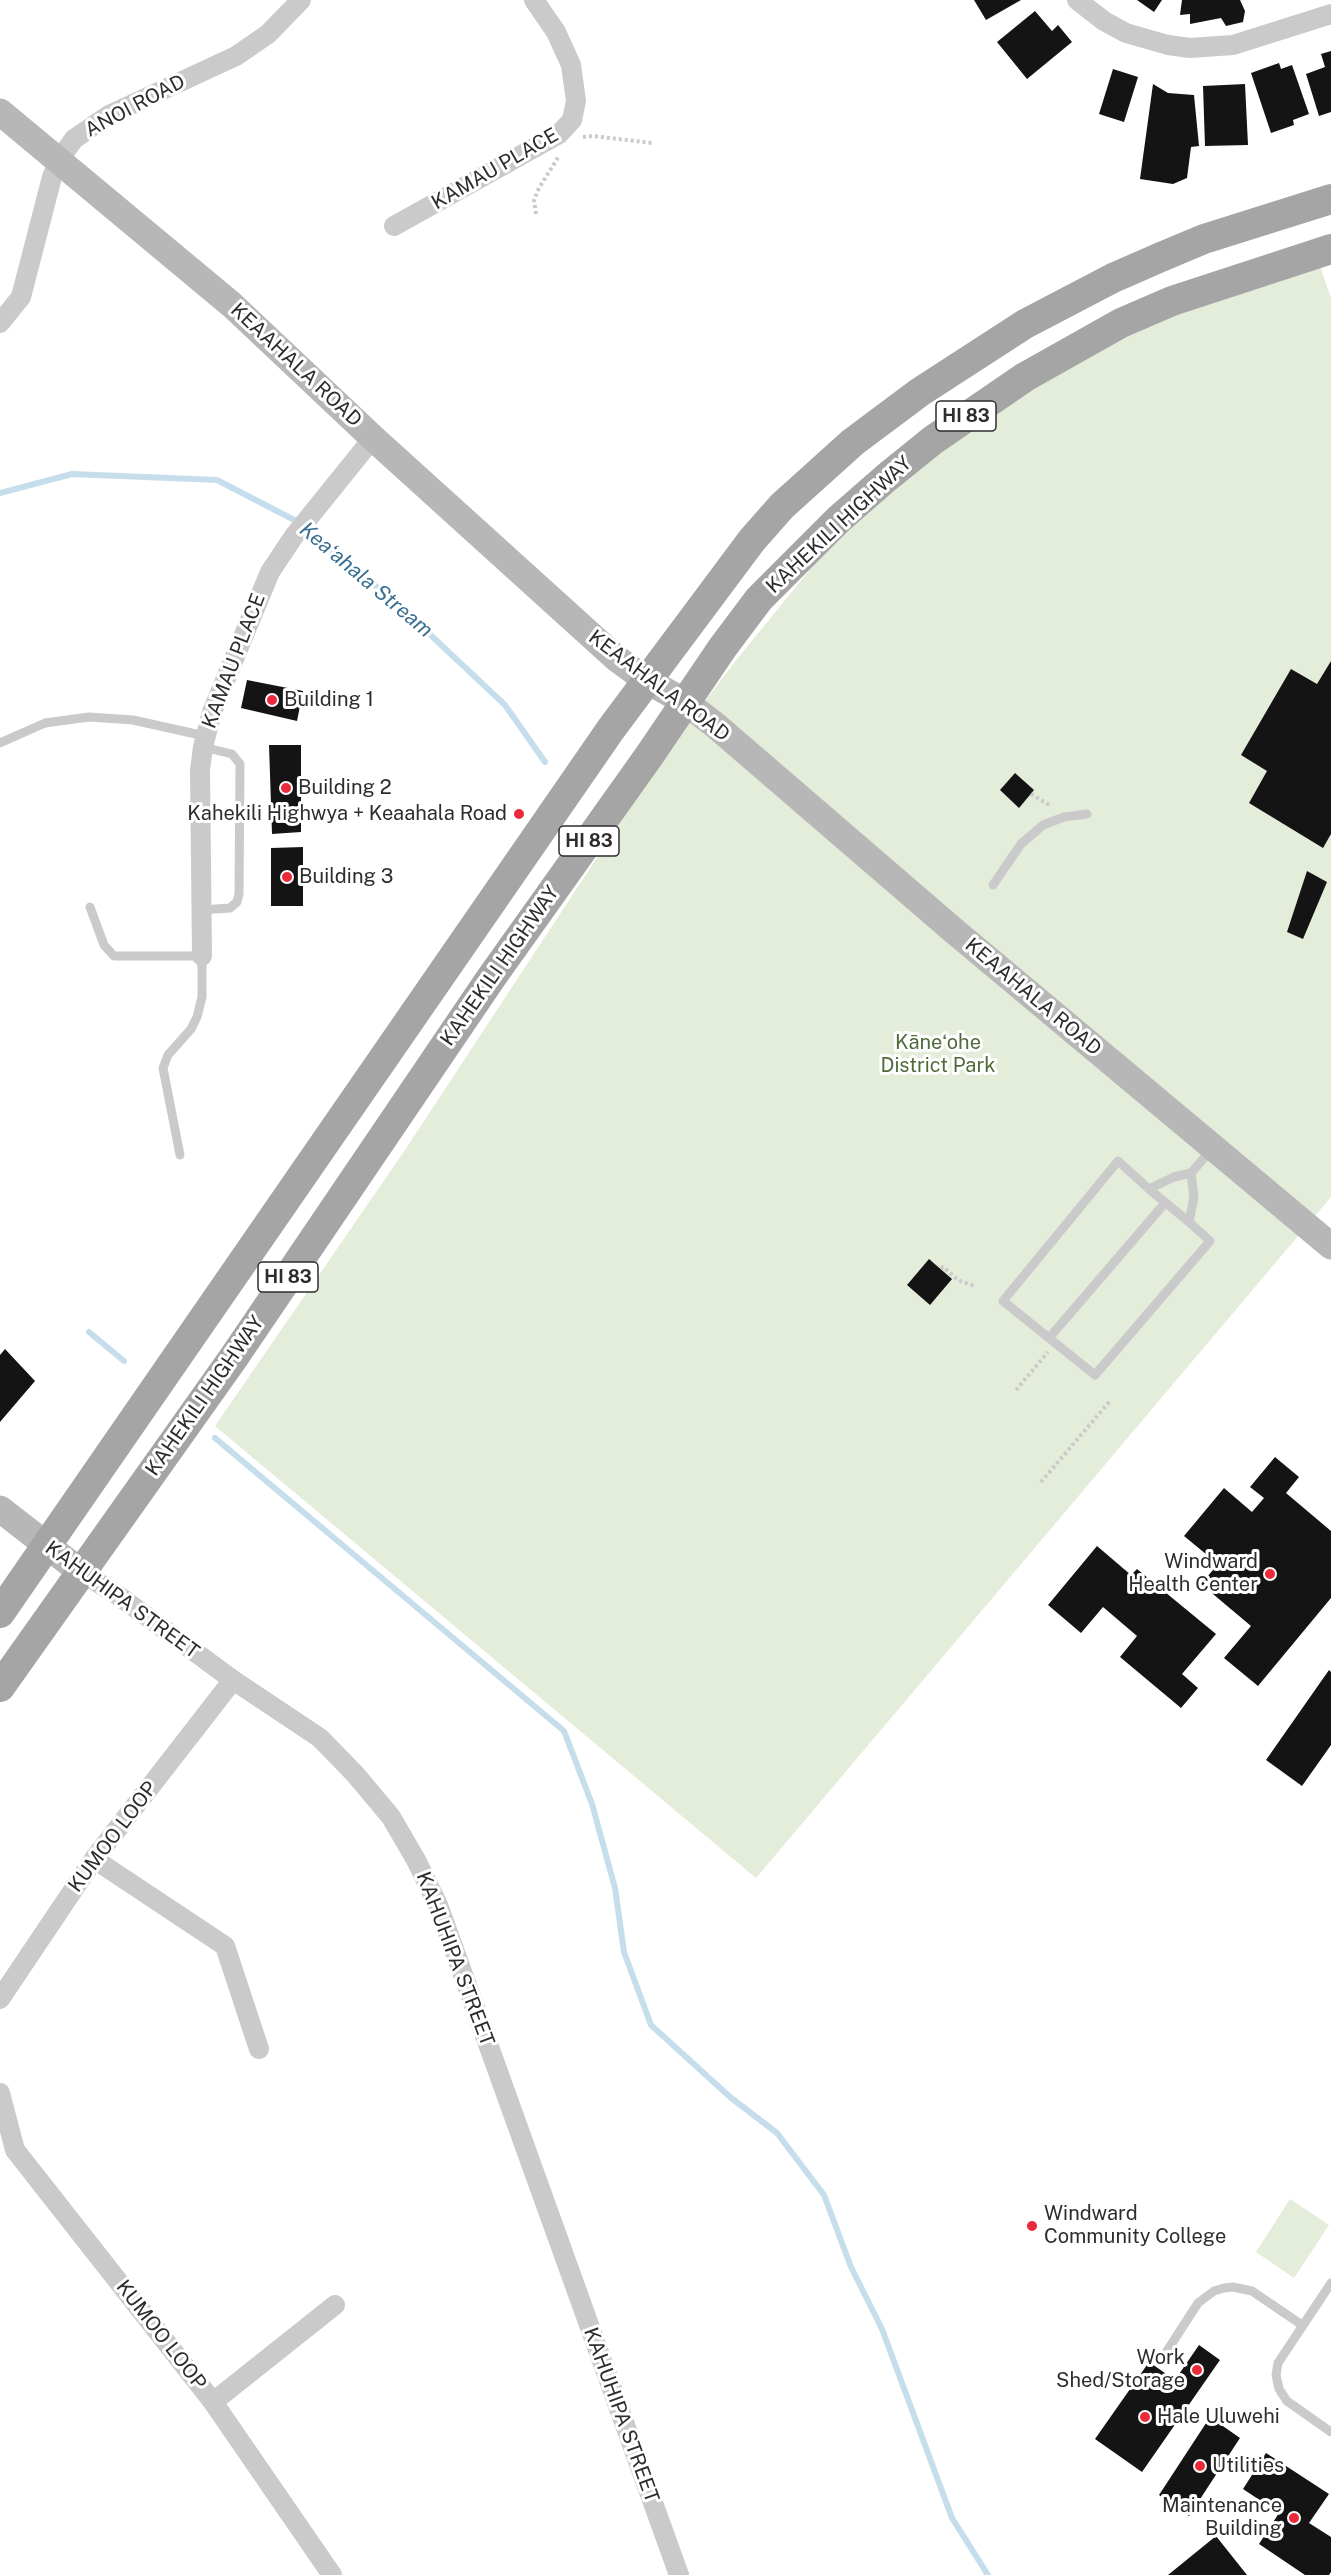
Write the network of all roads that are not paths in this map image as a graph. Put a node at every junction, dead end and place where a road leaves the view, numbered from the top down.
1 (301, 0) edge
2 (534, 0) edge
3 (1077, 0) edge
4 (1331, 14) edge
5 (0, 112) edge
6 (59, 160) junction
7 (1331, 199) edge
8 (394, 226) dead end
9 (1331, 249) edge
10 (0, 323) edge
11 (373, 438) junction
12 (646, 680) junction
13 (685, 702) junction
14 (204, 742) junction
15 (0, 743) edge
16 (1087, 814) dead end
17 (993, 885) dead end
18 (90, 907) dead end
19 (201, 910) junction
20 (202, 956) junction
21 (1213, 1147) junction
22 (180, 1155) dead end
23 (1191, 1173) junction
24 (1149, 1190) junction
25 (1165, 1203) junction
26 (1189, 1222) junction
27 (1331, 1246) edge
28 (1049, 1338) junction
29 (0, 1509) edge
30 (45, 1546) junction
31 (81, 1572) junction
32 (0, 1613) edge
33 (233, 1680) junction
34 (0, 1687) edge
35 (94, 1859) junction
36 (0, 2000) edge
37 (259, 2049) dead end
38 (0, 2093) edge
39 (1331, 2283) edge
40 (335, 2305) dead end
41 (1302, 2325) junction
42 (1167, 2351) dead end
43 (213, 2402) junction
44 (1331, 2432) edge
45 (332, 2575) edge
46 (679, 2575) edge

1 - 6 street, ANOI ROAD
2 - 8 street, KAMAU PLACE
3 - 4 street
5 - 6 street, KEAAHALA ROAD
6 - 10 street, ANOI ROAD
6 - 11 street, KEAAHALA ROAD
7 - 12 main road, HI 83
9 - 13 main road, KAHEKILI HIGHWAY / HI 83
11 - 12 street, KEAAHALA ROAD
11 - 14 street, KAMAU PLACE
12 - 13 street, KEAAHALA ROAD
12 - 30 main road, HI 83
13 - 21 street, KEAAHALA ROAD
13 - 31 main road, KAHEKILI HIGHWAY / HI 83
14 - 15 lane
14 - 19 street, KAMAU PLACE
14 - 19 lane
16 - 17 lane
18 - 20 lane
19 - 20 street, KAMAU PLACE
20 - 22 lane
21 - 23 lane
21 - 27 street, KEAAHALA ROAD
23 - 24 lane
23 - 26 lane
24 - 25 lane
24 - 28 lane
25 - 26 lane
25 - 28 lane
26 - 28 lane
29 - 30 street, KAHUHIPA STREET
30 - 31 street, KAHUHIPA STREET
30 - 32 main road, HI 83
31 - 33 street, KAHUHIPA STREET
31 - 34 main road, KAHEKILI HIGHWAY / HI 83
33 - 35 street, KUMOO LOOP
33 - 46 street, KAHUHIPA STREET
35 - 36 street, KUMOO LOOP
35 - 37 street
38 - 43 street, KUMOO LOOP
39 - 41 lane
40 - 43 street
41 - 42 lane
41 - 44 lane
43 - 45 street, KUMOO LOOP

